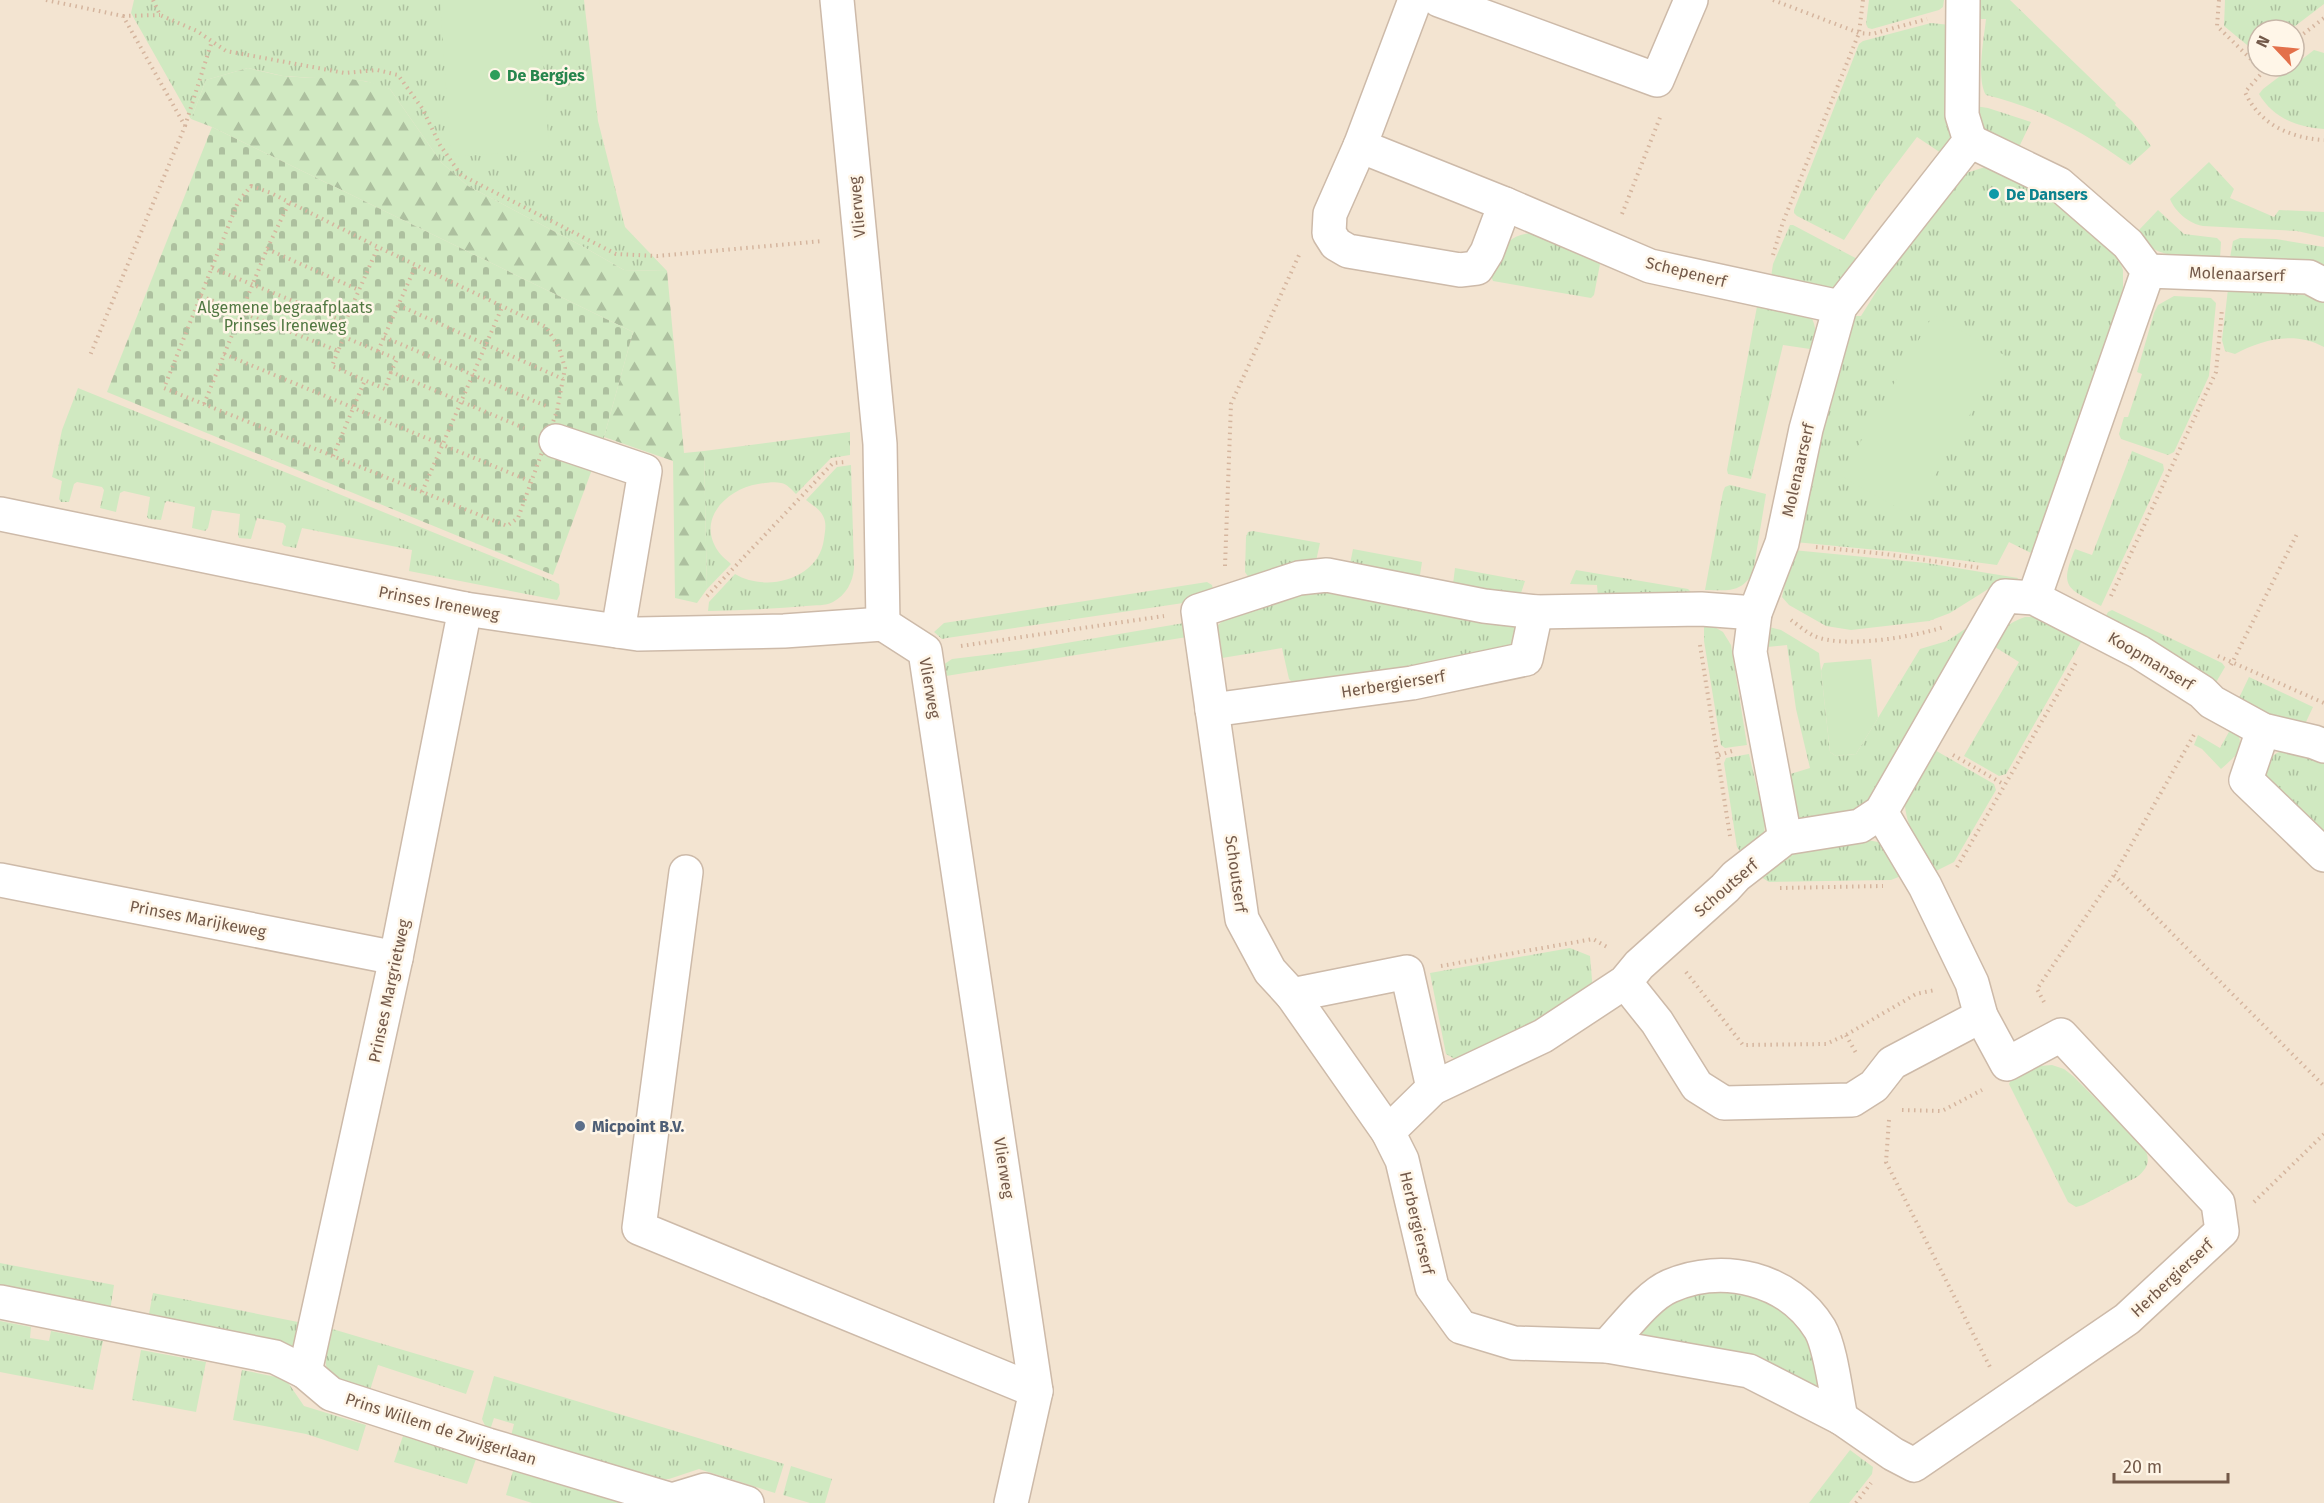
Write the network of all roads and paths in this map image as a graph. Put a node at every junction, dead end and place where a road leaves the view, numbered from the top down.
1 (46, 0) edge
2 (153, 0) edge
3 (837, 0) edge
4 (1415, 0) edge
5 (1439, 0) edge
6 (1690, 0) edge
7 (1773, 0) edge
8 (1863, 0) edge
9 (2219, 0) edge
10 (1962, 5) edge
11 (160, 15) junction
12 (123, 16) junction
13 (2324, 18) edge
14 (2306, 32) edge
15 (1859, 33) junction
16 (212, 41) junction
17 (2246, 54) edge
18 (2257, 78) edge
19 (1657, 80) junction
20 (185, 126) junction
21 (2324, 140) edge
22 (1970, 141) junction
23 (1360, 146) junction
24 (290, 203) junction
25 (1505, 204) junction
26 (1329, 233) junction
27 (860, 237) junction
28 (378, 247) junction
29 (1609, 248) junction
30 (267, 249) junction
31 (416, 265) junction
32 (212, 268) junction
33 (2148, 271) junction
34 (2225, 274) junction
35 (253, 284) junction
36 (2324, 285) edge
37 (1762, 290) junction
38 (359, 291) junction
39 (201, 296) junction
40 (398, 305) junction
41 (503, 305) junction
42 (1840, 308) junction
43 (241, 312) junction
44 (345, 322) junction
45 (344, 337) junction
46 (384, 337) junction
47 (486, 344) junction
48 (338, 351) junction
49 (378, 351) junction
50 (224, 354) junction
51 (89, 358) dead end
52 (392, 372) junction
53 (472, 375) junction
54 (563, 378) junction
55 (365, 380) junction
56 (460, 401) junction
57 (204, 405) junction
58 (353, 408) junction
59 (526, 429) dead end
60 (550, 431) junction
61 (442, 445) junction
62 (333, 456) junction
63 (880, 459) junction
64 (532, 482) junction
65 (422, 492) junction
66 (0, 514) edge
67 (2298, 532) dead end
68 (2034, 598) junction
69 (1210, 607) junction
70 (465, 609) junction
71 (1701, 609) junction
72 (1536, 612) junction
73 (1755, 613) junction
74 (2102, 616) junction
75 (884, 624) junction
76 (1946, 627) dead end
77 (618, 631) junction
78 (701, 633) junction
79 (925, 651) junction
80 (2212, 702) junction
81 (1212, 710) junction
82 (2263, 730) junction
83 (1924, 738) junction
84 (2324, 746) edge
85 (2005, 785) junction
86 (1881, 812) junction
87 (1785, 838) junction
88 (2324, 855) edge
89 (686, 872) dead end
90 (2114, 875) junction
91 (0, 880) edge
92 (1731, 882) junction
93 (1925, 886) junction
94 (396, 958) junction
95 (1407, 972) junction
96 (1632, 973) junction
97 (1972, 983) junction
98 (1292, 995) junction
99 (1981, 1016) junction
100 (2061, 1035) junction
101 (2007, 1064) junction
102 (2324, 1086) edge
103 (1433, 1088) junction
104 (1882, 1098) junction
105 (1388, 1132) junction
106 (2324, 1134) edge
107 (2222, 1231) junction
108 (0, 1302) edge
109 (1607, 1346) junction
110 (305, 1372) junction
111 (1036, 1391) junction
112 (2007, 1401) junction
113 (1840, 1418) junction
114 (672, 1502) edge
115 (747, 1503) edge
116 (1011, 1503) edge

1 - 12 path
2 - 11 path
3 - 27 street, Vlierweg
4 - 23 street
5 - 19 street
6 - 19 street
7 - 15 path
8 - 15 path
9 - 17 path
10 - 15 path
10 - 22 street
11 - 12 path
11 - 16 path
12 - 20 path
13 - 14 path
15 - 37 path
16 - 20 path
16 - 27 path
18 - 21 path
19 - 29 path
20 - 51 path
22 - 33 street
22 - 42 street, Molenaarserf
23 - 25 street, Schepenerf
23 - 26 street
24 - 28 path
24 - 30 path
24 - 32 path
25 - 26 street
25 - 29 street, Schepenerf
26 - 69 path
27 - 63 street, Vlierweg
28 - 31 path
28 - 38 path
29 - 37 street, Schepenerf
30 - 35 path
30 - 38 path
31 - 40 path
31 - 41 path
32 - 35 path
32 - 39 path
33 - 34 street, Molenaarserf
33 - 68 street
34 - 36 street, Molenaarserf
34 - 74 path
35 - 43 path
35 - 44 path
37 - 42 street, Schepenerf
38 - 44 path
39 - 43 path
39 - 57 path
40 - 46 path
40 - 47 path
41 - 47 path
41 - 54 path
42 - 73 street, Molenaarserf
43 - 48 path
43 - 50 path
44 - 45 path
45 - 48 path
45 - 49 path
46 - 49 path
46 - 53 path
47 - 53 path
47 - 54 path
48 - 55 path
49 - 52 path
50 - 57 path
50 - 58 path
52 - 55 path
52 - 56 path
53 - 56 path
53 - 60 path
54 - 60 path
55 - 58 path
56 - 59 path
56 - 61 path
57 - 62 path
58 - 61 path
58 - 62 path
60 - 64 path
60 - 77 street
61 - 64 path
61 - 65 path
62 - 65 path
63 - 75 street, Vlierweg
63 - 78 path
64 - 65 path
66 - 70 street, Prinses Ireneweg
67 - 80 path
68 - 74 street, Koopmanserf
68 - 83 street
69 - 72 street
69 - 79 path
69 - 81 street, Schoutserf
70 - 77 street, Prinses Ireneweg
70 - 94 street, Prinses Margrietweg
71 - 72 street
71 - 73 street
71 - 92 path
72 - 81 street, Herbergierserf
73 - 76 path
73 - 87 street, Molenaarserf
74 - 80 street, Koopmanserf
74 - 85 path
75 - 78 street, Prinses Ireneweg
75 - 79 street, Vlierweg
77 - 78 street, Prinses Ireneweg
79 - 111 street, Vlierweg
80 - 82 street, Koopmanserf
80 - 90 path
81 - 98 street, Schoutserf
82 - 84 street, Koopmanserf
82 - 88 street
83 - 85 path
83 - 86 street
85 - 93 path
86 - 87 street, Schoutserf
86 - 93 street
87 - 92 street, Schoutserf
89 - 111 street
90 - 100 path
90 - 102 path
91 - 94 street, Prinses Marijkeweg
92 - 93 path
92 - 96 street, Schoutserf
93 - 97 street
94 - 110 street, Prinses Margrietweg
95 - 96 path
95 - 98 street
95 - 103 street
96 - 97 path
96 - 103 street, Schoutserf
96 - 104 street
97 - 99 street
98 - 105 street, Herbergierserf
99 - 101 street
99 - 104 street
100 - 101 street
100 - 107 street, Herbergierserf
101 - 104 path
103 - 105 street, Schoutserf
104 - 112 path
105 - 109 street, Herbergierserf
106 - 107 path
107 - 112 street, Herbergierserf
108 - 110 street, Prins Willem de Zwijgerlaan
109 - 113 street, Herbergierserf
109 - 113 street
110 - 114 street, Prins Willem de Zwijgerlaan
111 - 116 street, Vlierweg
112 - 113 street, Herbergierserf
114 - 115 street, Prins Willem de Zwijgerlaan

